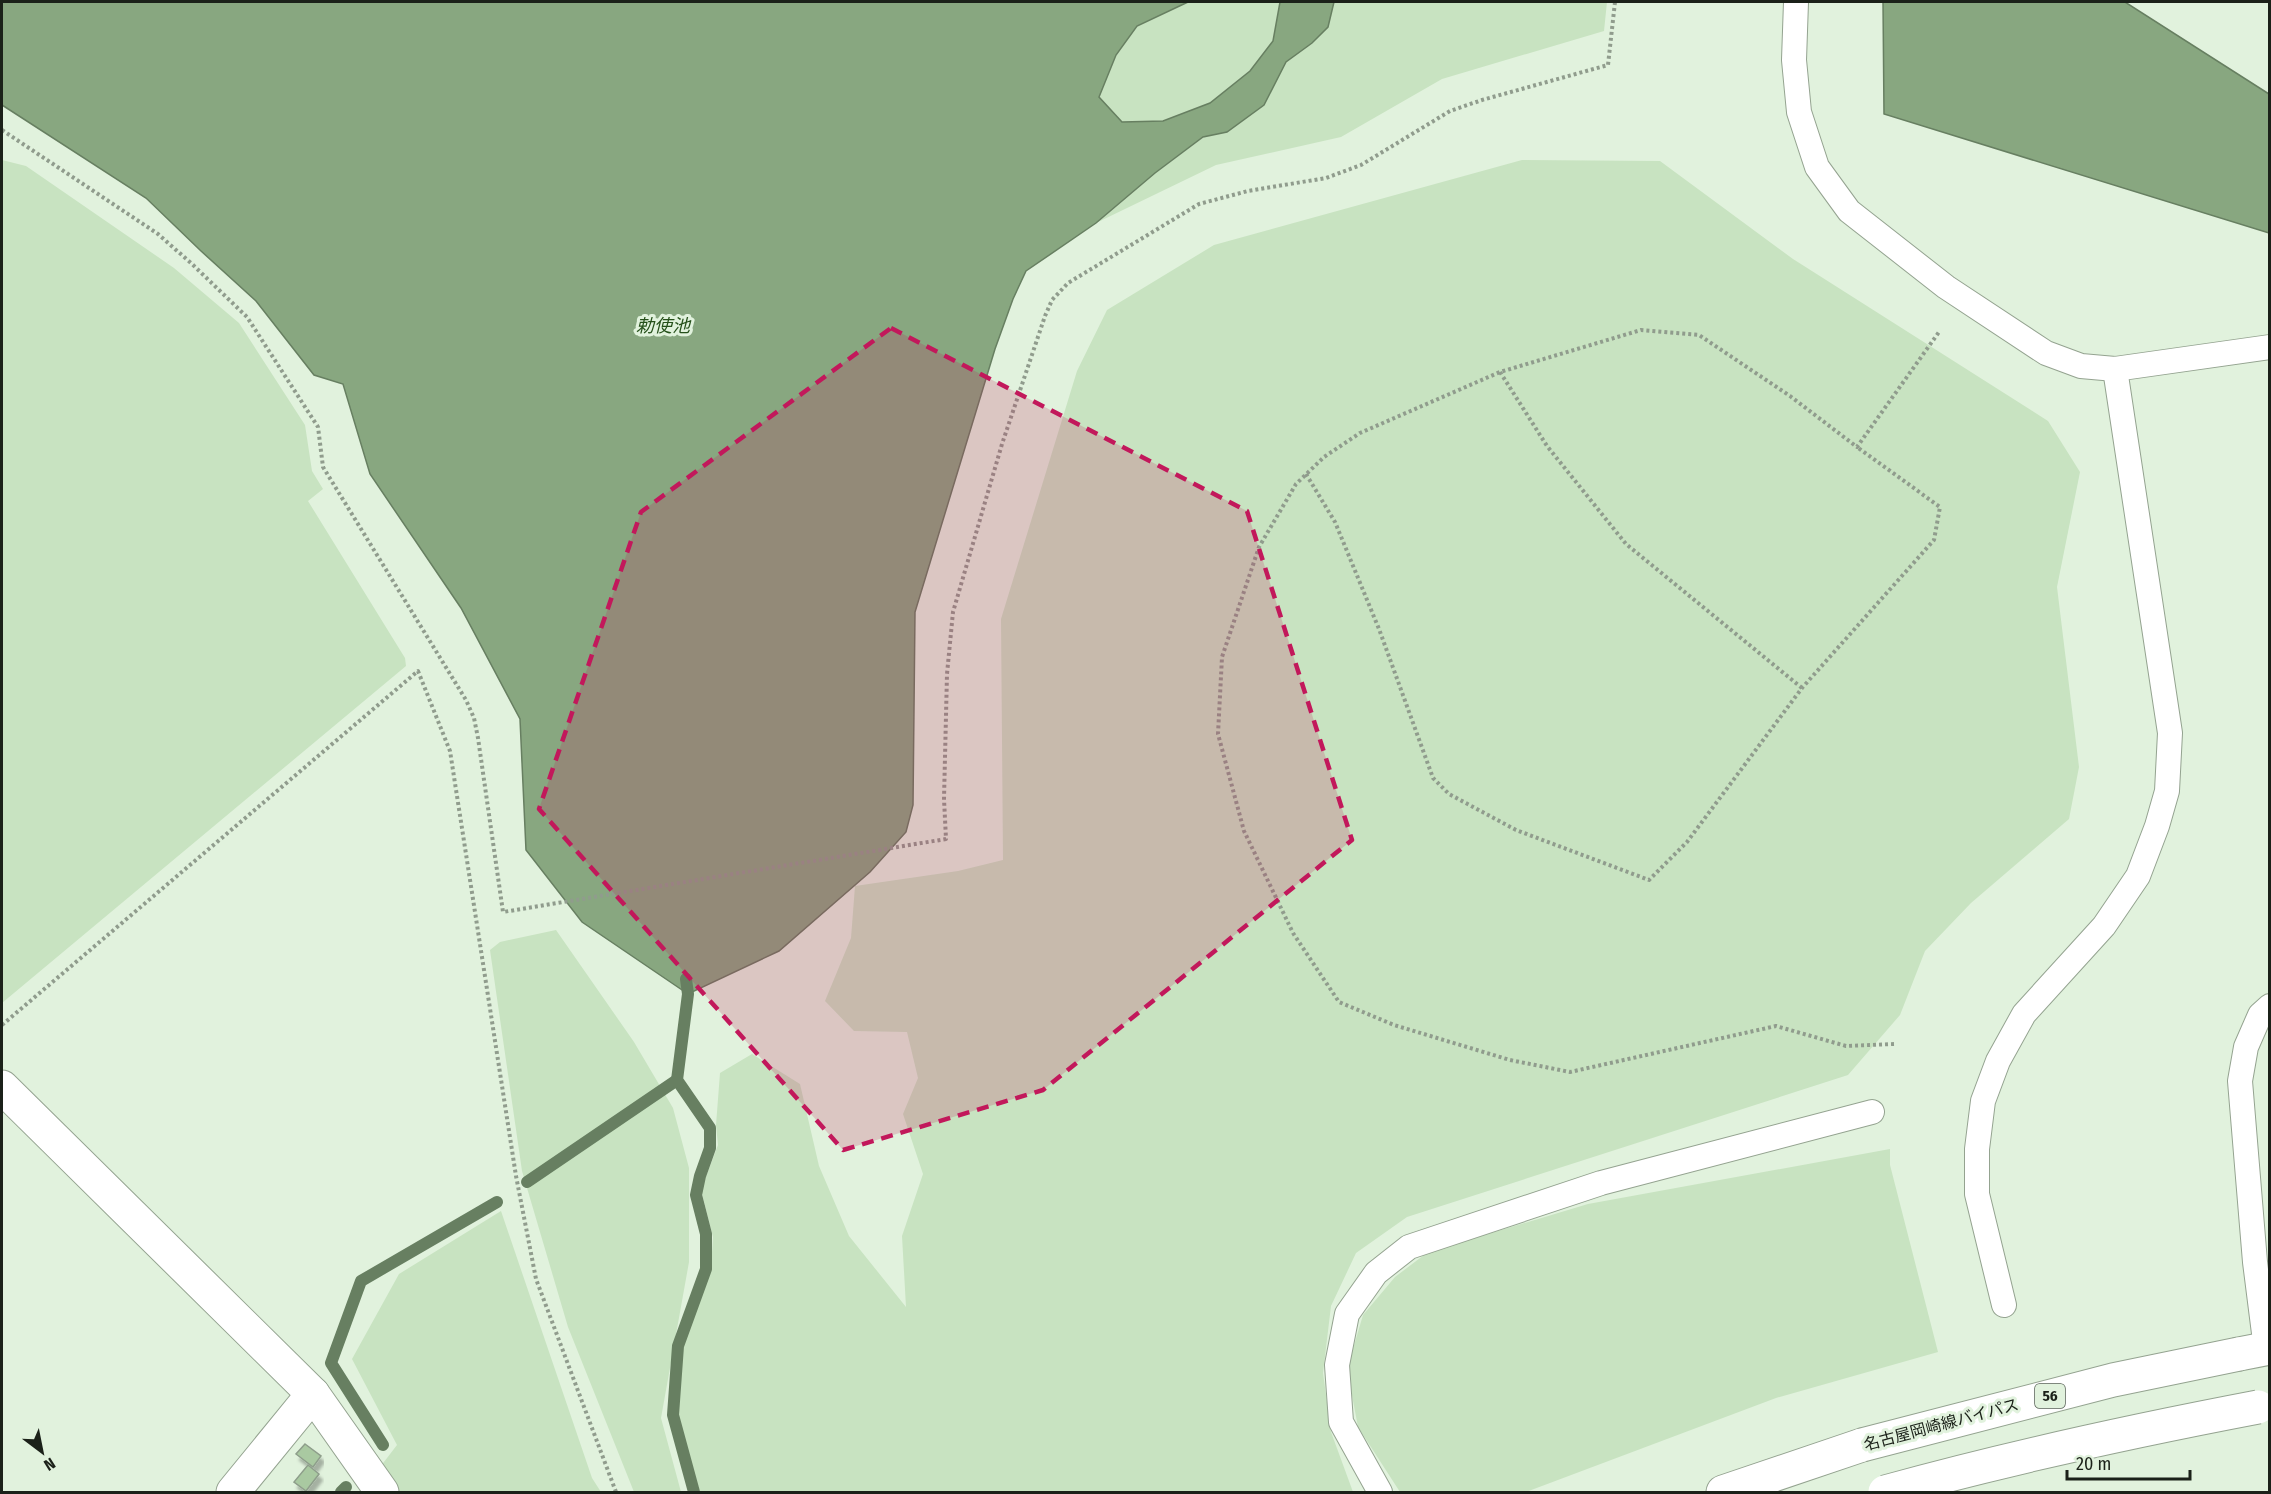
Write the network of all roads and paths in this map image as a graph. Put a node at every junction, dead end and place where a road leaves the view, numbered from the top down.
1 (1615, 2) edge
2 (1796, 2) edge
3 (2, 130) edge
4 (1939, 332) dead end
5 (2270, 347) edge
6 (2115, 369) junction
7 (1500, 372) junction
8 (1857, 447) junction
9 (1306, 474) junction
10 (1802, 688) junction
11 (2270, 1006) edge
12 (2, 1025) edge
13 (1894, 1044) dead end
14 (2, 1087) edge
15 (1872, 1112) dead end
16 (2004, 1305) dead end
17 (2258, 1350) edge
18 (313, 1394) junction
19 (2264, 1406) edge
20 (233, 1492) edge
21 (382, 1492) edge
22 (616, 1492) edge
23 (1380, 1492) edge
24 (1723, 1492) edge
25 (1885, 1492) edge

1 - 3 path
2 - 6 lane
4 - 8 path
5 - 6 lane
6 - 16 lane
7 - 8 path
7 - 9 path
7 - 10 path
8 - 10 path
9 - 10 path
9 - 13 path
11 - 17 lane
12 - 22 path
14 - 18 main road
15 - 23 lane
17 - 24 main road, 名古屋岡崎線バイパス / 56, bridge
18 - 20 main road
18 - 21 main road
19 - 25 main road, bridge

